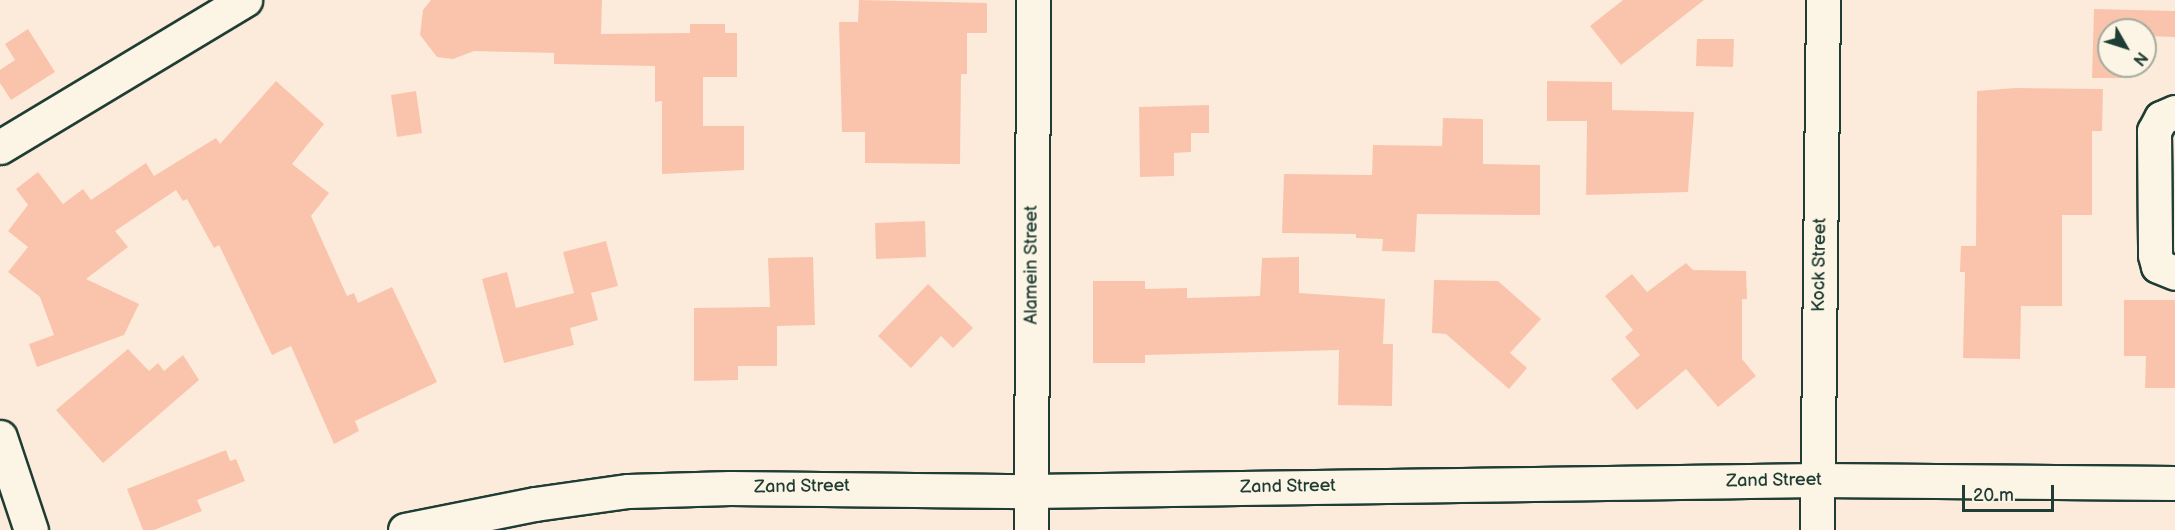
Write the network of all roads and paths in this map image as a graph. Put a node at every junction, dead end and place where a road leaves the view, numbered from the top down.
1 (245, 0) edge
2 (1033, 0) edge
3 (1823, 0) edge
4 (2175, 112) edge
5 (0, 147) edge
6 (2175, 273) edge
7 (0, 437) edge
8 (1817, 480) junction
9 (2175, 483) edge
10 (1030, 491) junction
11 (31, 530) edge
12 (405, 530) edge
13 (1032, 530) edge
14 (1817, 530) edge

1 - 5 street
2 - 10 street, Alamein Street
3 - 8 street, Kock Street
4 - 6 street
7 - 11 street
8 - 9 street, Zand Street
8 - 10 street, Zand Street
8 - 14 street, Kock Street
10 - 12 street, Zand Street
10 - 13 street, Alamein Street

